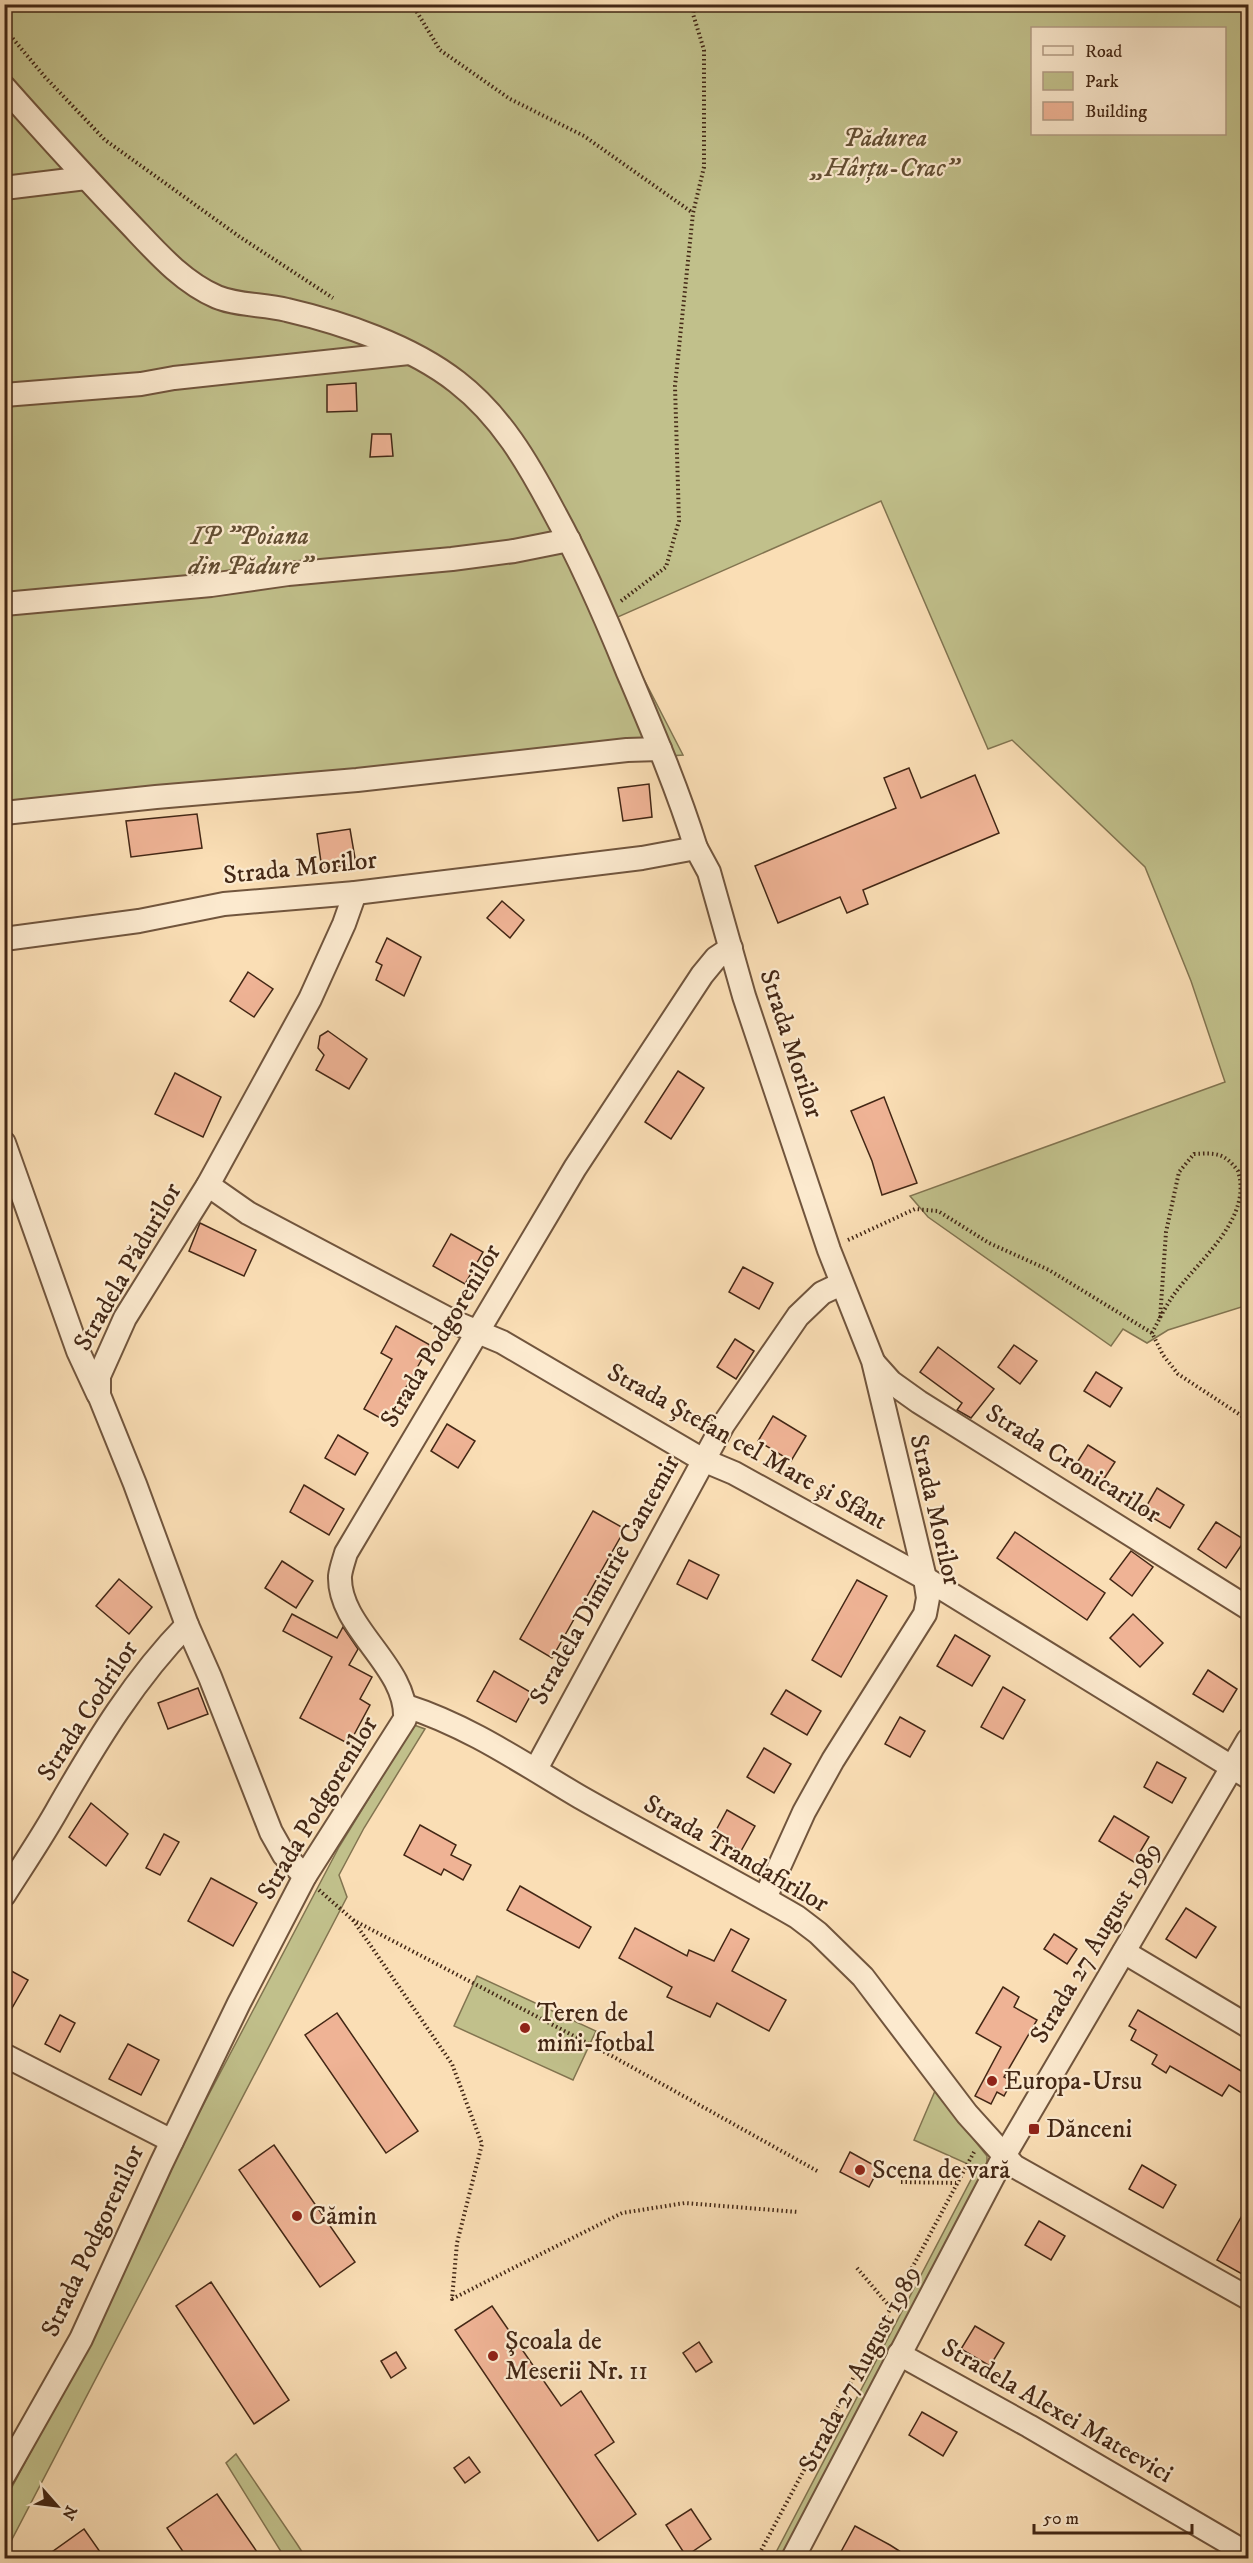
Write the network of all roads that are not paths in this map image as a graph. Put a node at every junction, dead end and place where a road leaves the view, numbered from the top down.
1 (4, 87) edge
2 (86, 178) junction
3 (4, 188) edge
4 (410, 353) junction
5 (4, 395) edge
6 (569, 540) junction
7 (4, 604) edge
8 (660, 748) junction
9 (4, 813) edge
10 (696, 848) junction
11 (355, 892) junction
12 (4, 939) edge
13 (731, 948) junction
14 (4, 1143) edge
15 (208, 1185) junction
16 (841, 1284) junction
17 (476, 1331) junction
18 (873, 1361) junction
19 (99, 1395) junction
20 (703, 1460) junction
21 (926, 1578) junction
22 (1248, 1608) edge
23 (187, 1625) junction
24 (406, 1706) junction
25 (1248, 1740) edge
26 (536, 1769) junction
27 (1241, 1772) edge
28 (305, 1876) junction
29 (4, 1895) edge
30 (765, 1898) junction
31 (1124, 1952) junction
32 (1248, 2026) edge
33 (4, 2055) edge
34 (172, 2141) junction
35 (1004, 2157) junction
36 (1248, 2298) edge
37 (899, 2354) junction
38 (4, 2475) edge
39 (1248, 2554) edge
40 (793, 2559) edge

1 - 2 street
2 - 3 street
2 - 4 street
4 - 5 street
4 - 6 street
6 - 7 street
6 - 8 street
8 - 9 street
8 - 10 street
10 - 11 street, Strada Morilor
10 - 13 street, Strada Morilor
11 - 12 street, Strada Morilor
11 - 15 street, Stradela Pădurilor
13 - 16 street, Strada Morilor
13 - 17 street, Strada Podgorenilor
14 - 19 street
15 - 17 street, Strada Ștefan cel Mare și Sfânt
15 - 19 street, Stradela Pădurilor
16 - 18 street, Strada Morilor
16 - 20 street, Stradela Dimitrie Cantemir
17 - 20 street, Strada Ștefan cel Mare și Sfânt
17 - 24 street, Strada Podgorenilor
18 - 21 street, Strada Morilor
18 - 22 street, Strada Cronicarilor
19 - 23 street
20 - 21 street, Strada Ștefan cel Mare și Sfânt
20 - 26 street, Stradela Dimitrie Cantemir
21 - 27 street, Strada Ștefan cel Mare și Sfânt
21 - 30 street, Strada Morilor
23 - 28 street
23 - 29 street, Strada Codrilor
24 - 26 street, Strada Trandafirilor
24 - 28 street, Strada Podgorenilor
25 - 27 street, Strada 27 August 1989
26 - 30 street, Strada Trandafirilor
27 - 31 street, Strada 27 August 1989
28 - 34 street, Strada Podgorenilor
30 - 35 street, Strada Trandafirilor
31 - 32 street
31 - 35 street, Strada 27 August 1989
33 - 34 street
34 - 38 street, Strada Podgorenilor
35 - 36 street, Strada Trandafirilor
35 - 37 street, Strada 27 August 1989
37 - 39 street, Stradela Alexei Mateevici
37 - 40 street, Strada 27 August 1989

